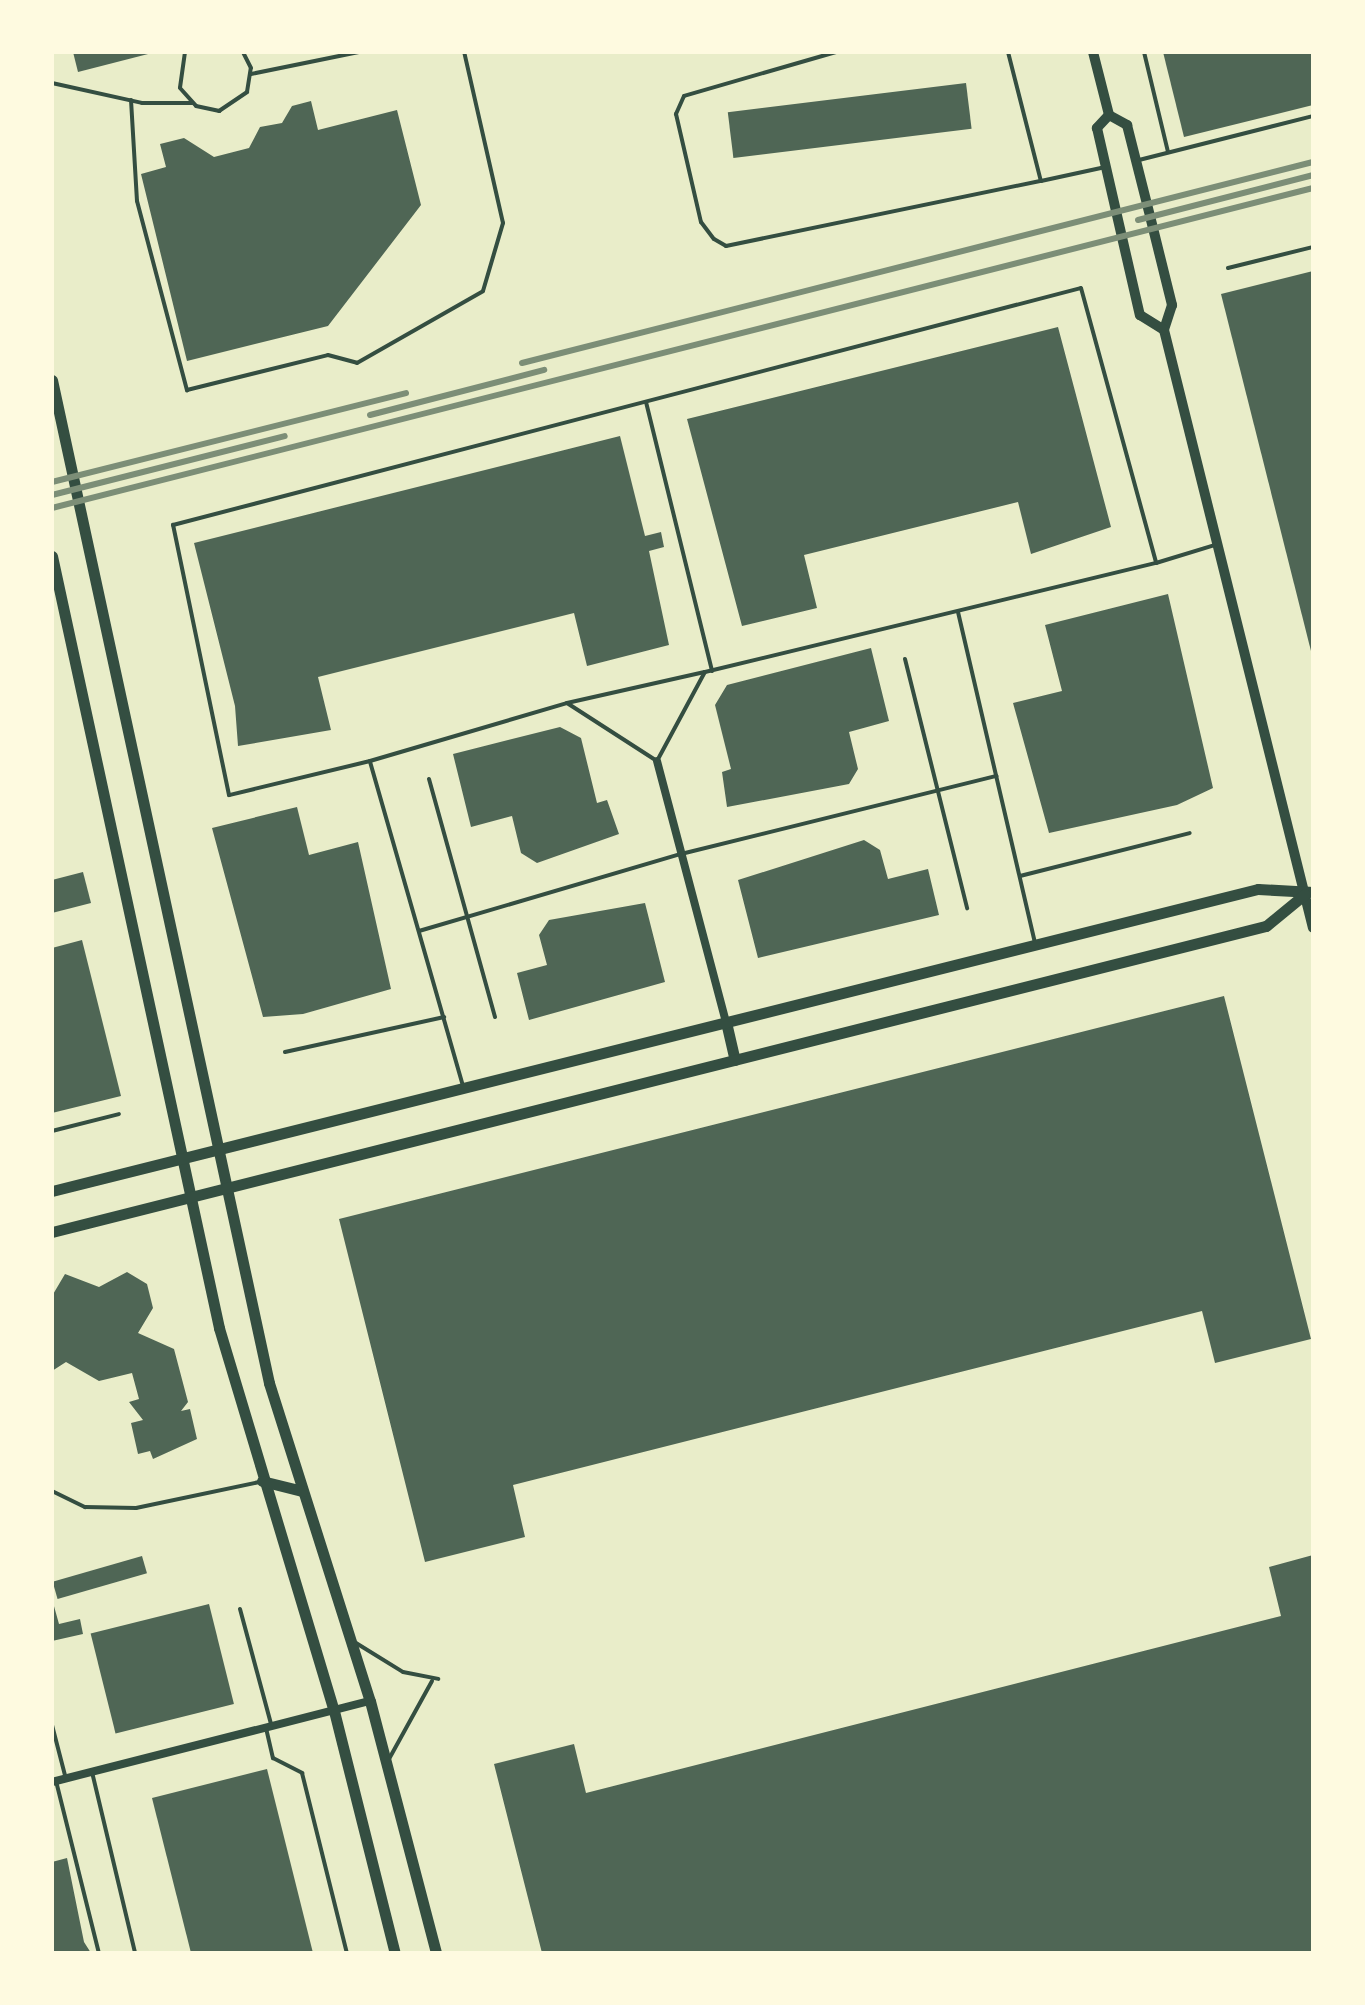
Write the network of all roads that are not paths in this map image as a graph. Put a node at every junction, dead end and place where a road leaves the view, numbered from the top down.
1 (185, 52) edge
2 (243, 52) edge
3 (359, 52) edge
4 (464, 52) edge
5 (836, 52) edge
6 (1008, 52) edge
7 (1093, 52) edge
8 (1144, 52) edge
9 (251, 74) junction
10 (52, 83) edge
11 (131, 100) junction
12 (192, 103) junction
13 (1109, 115) junction
14 (1313, 116) edge
15 (1168, 152) junction
16 (1136, 161) junction
17 (1105, 167) junction
18 (1041, 181) junction
19 (1313, 247) edge
20 (1228, 268) dead end
21 (1164, 330) junction
22 (52, 380) edge
23 (646, 402) junction
24 (1215, 545) junction
25 (52, 556) edge
26 (1156, 563) junction
27 (958, 612) junction
28 (905, 659) dead end
29 (712, 671) junction
30 (705, 672) junction
31 (567, 703) junction
32 (370, 761) junction
33 (657, 761) junction
34 (996, 776) junction
35 (429, 779) dead end
36 (938, 790) junction
37 (1190, 833) dead end
38 (681, 854) junction
39 (1020, 876) junction
40 (1309, 893) edge
41 (967, 908) dead end
42 (468, 916) junction
43 (1313, 928) edge
44 (419, 931) junction
45 (1035, 944) junction
46 (444, 1017) junction
47 (495, 1017) dead end
48 (726, 1022) junction
49 (285, 1052) dead end
50 (735, 1060) junction
51 (464, 1088) junction
52 (119, 1114) dead end
53 (52, 1131) edge
54 (215, 1149) junction
55 (182, 1158) junction
56 (225, 1188) junction
57 (52, 1191) edge
58 (190, 1198) junction
59 (52, 1232) edge
60 (262, 1481) junction
61 (52, 1491) edge
62 (303, 1491) junction
63 (240, 1609) dead end
64 (350, 1640) junction
65 (370, 1701) junction
66 (334, 1711) junction
67 (52, 1725) edge
68 (269, 1727) junction
69 (387, 1763) junction
70 (92, 1772) junction
71 (58, 1781) edge
72 (99, 1953) edge
73 (135, 1953) edge
74 (347, 1953) edge
75 (395, 1953) edge
76 (436, 1953) edge

1 - 12 lane
2 - 9 lane
3 - 9 lane
4 - 11 lane
5 - 18 lane
6 - 18 lane
7 - 13 street
8 - 15 lane
9 - 12 lane
10 - 11 lane
11 - 12 lane
13 - 16 street
13 - 17 street
14 - 15 lane
15 - 16 lane
16 - 21 street
17 - 18 lane
17 - 21 street
19 - 20 lane
21 - 24 street
22 - 54 main road
23 - 26 lane
23 - 29 lane
23 - 32 lane
24 - 26 lane
24 - 40 street
25 - 55 main road
26 - 27 lane
27 - 29 lane
27 - 34 lane
28 - 36 lane
29 - 30 lane
30 - 31 lane
30 - 33 lane
31 - 32 lane
31 - 33 lane
32 - 44 lane
33 - 38 street
34 - 36 lane
34 - 39 lane
35 - 42 lane
36 - 38 lane
36 - 41 lane
37 - 39 lane
38 - 42 lane
38 - 48 street
39 - 45 lane
40 - 43 street
40 - 45 main road
40 - 50 main road
42 - 44 lane
42 - 47 lane
44 - 46 lane
45 - 48 main road
46 - 49 lane
46 - 51 lane
48 - 50 main road
48 - 51 main road
50 - 56 main road
51 - 54 main road
52 - 53 lane
54 - 55 main road
54 - 56 main road
55 - 57 main road
55 - 58 main road
56 - 58 main road
56 - 62 main road
58 - 59 main road
58 - 60 main road
60 - 61 lane
60 - 62 main road
60 - 66 main road
62 - 64 main road
63 - 68 lane
64 - 65 main road
64 - 69 lane
65 - 66 street
65 - 69 main road
66 - 68 street
66 - 75 main road
67 - 71 lane
68 - 70 street
68 - 74 lane
69 - 76 main road
70 - 71 street
70 - 73 lane
71 - 72 lane

